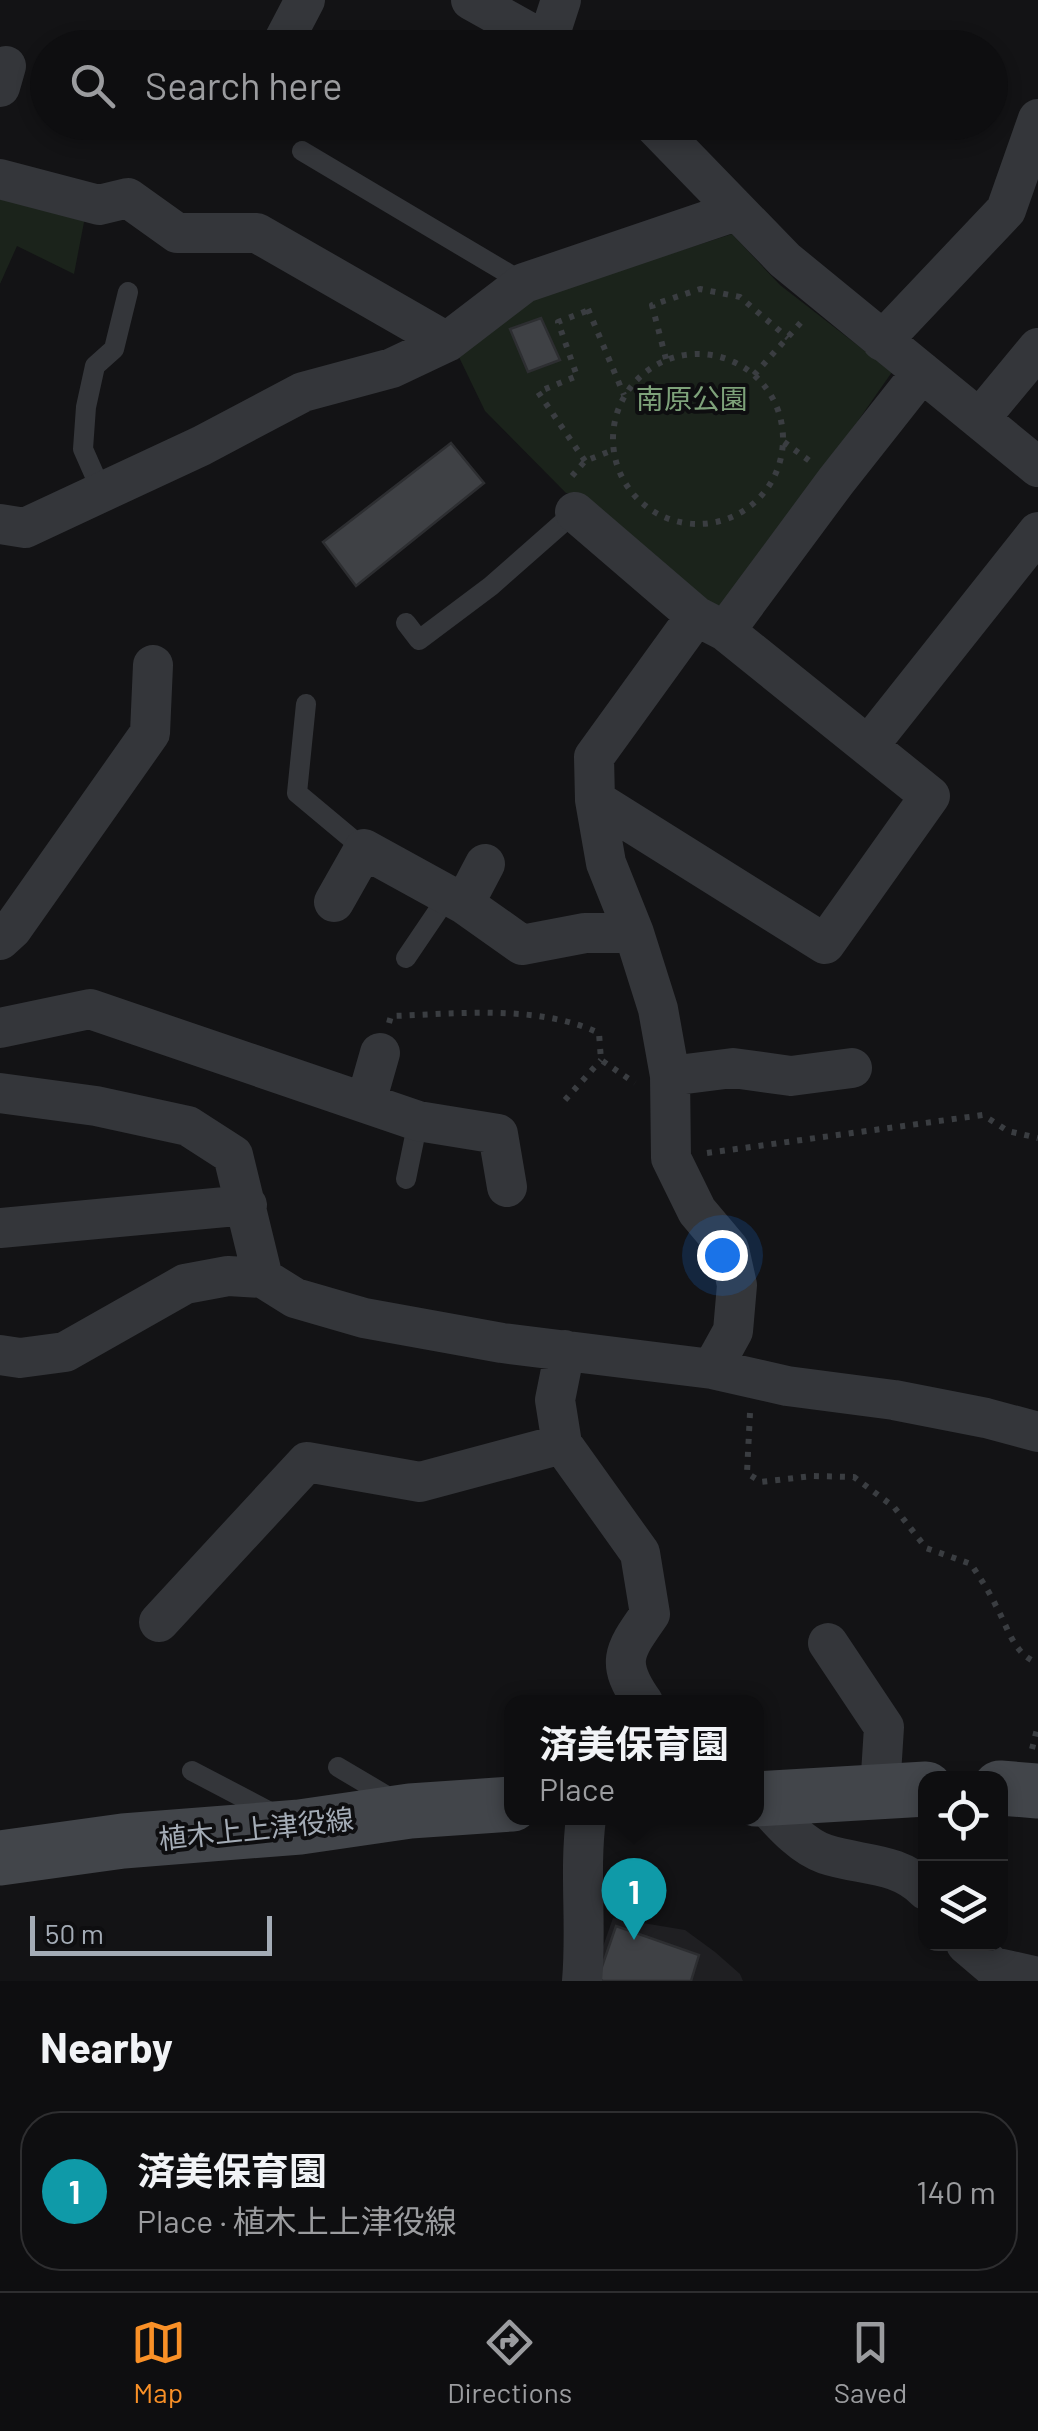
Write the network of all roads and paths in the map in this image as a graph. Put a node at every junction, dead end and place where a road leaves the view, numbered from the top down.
1 (305, 0) edge
2 (471, 0) edge
3 (560, 0) edge
4 (289, 30) edge
5 (526, 30) edge
6 (555, 30) edge
7 (1038, 119) edge
8 (668, 140) edge
9 (302, 152) dead end
10 (0, 179) edge
11 (736, 210) junction
12 (1022, 216) edge
13 (571, 266) junction
14 (524, 283) junction
15 (128, 292) dead end
16 (825, 293) junction
17 (589, 310) junction
18 (788, 338) junction
19 (882, 341) junction
20 (447, 342) junction
21 (1038, 348) edge
22 (666, 359) junction
23 (922, 372) junction
24 (754, 375) junction
25 (624, 396) junction
26 (980, 417) junction
27 (584, 461) dead end
28 (1038, 466) edge
29 (102, 492) junction
30 (574, 512) joint
31 (0, 524) edge
32 (1038, 532) edge
33 (406, 623) dead end
34 (710, 623) junction
35 (153, 665) dead end
36 (306, 704) dead end
37 (869, 745) junction
38 (595, 800) junction
39 (364, 849) junction
40 (485, 864) dead end
41 (456, 900) junction
42 (334, 902) dead end
43 (634, 933) junction
44 (0, 940) edge
45 (406, 958) dead end
46 (0, 1028) edge
47 (385, 1034) joint
48 (601, 1060) junction
49 (852, 1068) dead end
50 (670, 1091) junction
51 (0, 1093) edge
52 (565, 1100) dead end
53 (366, 1102) junction
54 (418, 1121) junction
55 (1038, 1138) edge
56 (671, 1158) junction
57 (406, 1179) dead end
58 (508, 1188) dead end
59 (248, 1205) junction
60 (0, 1228) edge
61 (263, 1278) junction
62 (565, 1350) junction
63 (0, 1354) edge
64 (732, 1373) junction
65 (1038, 1432) edge
66 (562, 1444) junction
67 (159, 1622) dead end
68 (828, 1642) dead end
69 (1038, 1663) edge
70 (638, 1695) edge
71 (338, 1767) dead end
72 (192, 1771) dead end
73 (902, 1789) edge
74 (1008, 1789) edge
75 (1038, 1791) edge
76 (764, 1799) edge
77 (504, 1804) edge
78 (764, 1805) edge
79 (410, 1810) junction
80 (585, 1825) edge
81 (300, 1827) junction
82 (0, 1858) edge
83 (918, 1885) edge
84 (974, 1951) edge
85 (1038, 1977) edge
86 (582, 1981) edge

1 - 4 street
2 - 5 street
3 - 6 street
7 - 12 street
8 - 11 street
9 - 14 lane
10 - 20 street
11 - 13 street
11 - 16 street
12 - 19 street
13 - 14 street
13 - 17 path
14 - 20 street
15 - 29 lane
16 - 18 path
16 - 19 street
17 - 25 path
17 - 27 path
18 - 22 path
18 - 24 path
19 - 23 street
20 - 29 street
21 - 26 street
22 - 24 path
22 - 25 path
23 - 26 street
23 - 34 street
24 - 25 path
26 - 28 street
29 - 31 street
30 - 33 lane
30 - 34 street
32 - 37 street
34 - 37 street
34 - 38 street
35 - 44 street
36 - 39 lane
37 - 38 street
38 - 43 street
39 - 41 street
39 - 42 street
40 - 41 street
41 - 43 street
41 - 45 lane
43 - 50 street
46 - 53 street
47 - 48 path
47 - 53 street
48 - 50 path
48 - 52 path
49 - 50 street
50 - 56 street
51 - 59 street
53 - 54 street
54 - 57 lane
54 - 58 street
55 - 56 path
56 - 64 street
59 - 60 street
59 - 61 street
61 - 62 street
61 - 63 street
62 - 64 street
62 - 66 street
64 - 65 street
64 - 69 path
66 - 67 street
66 - 70 street
68 - 73 street
71 - 79 lane
72 - 81 lane
73 - 76 main road
74 - 75 main road
77 - 79 main road, 植木上上津役線
78 - 83 street
79 - 81 main road, 植木上上津役線
80 - 86 street
81 - 82 main road, 植木上上津役線
84 - 85 street

